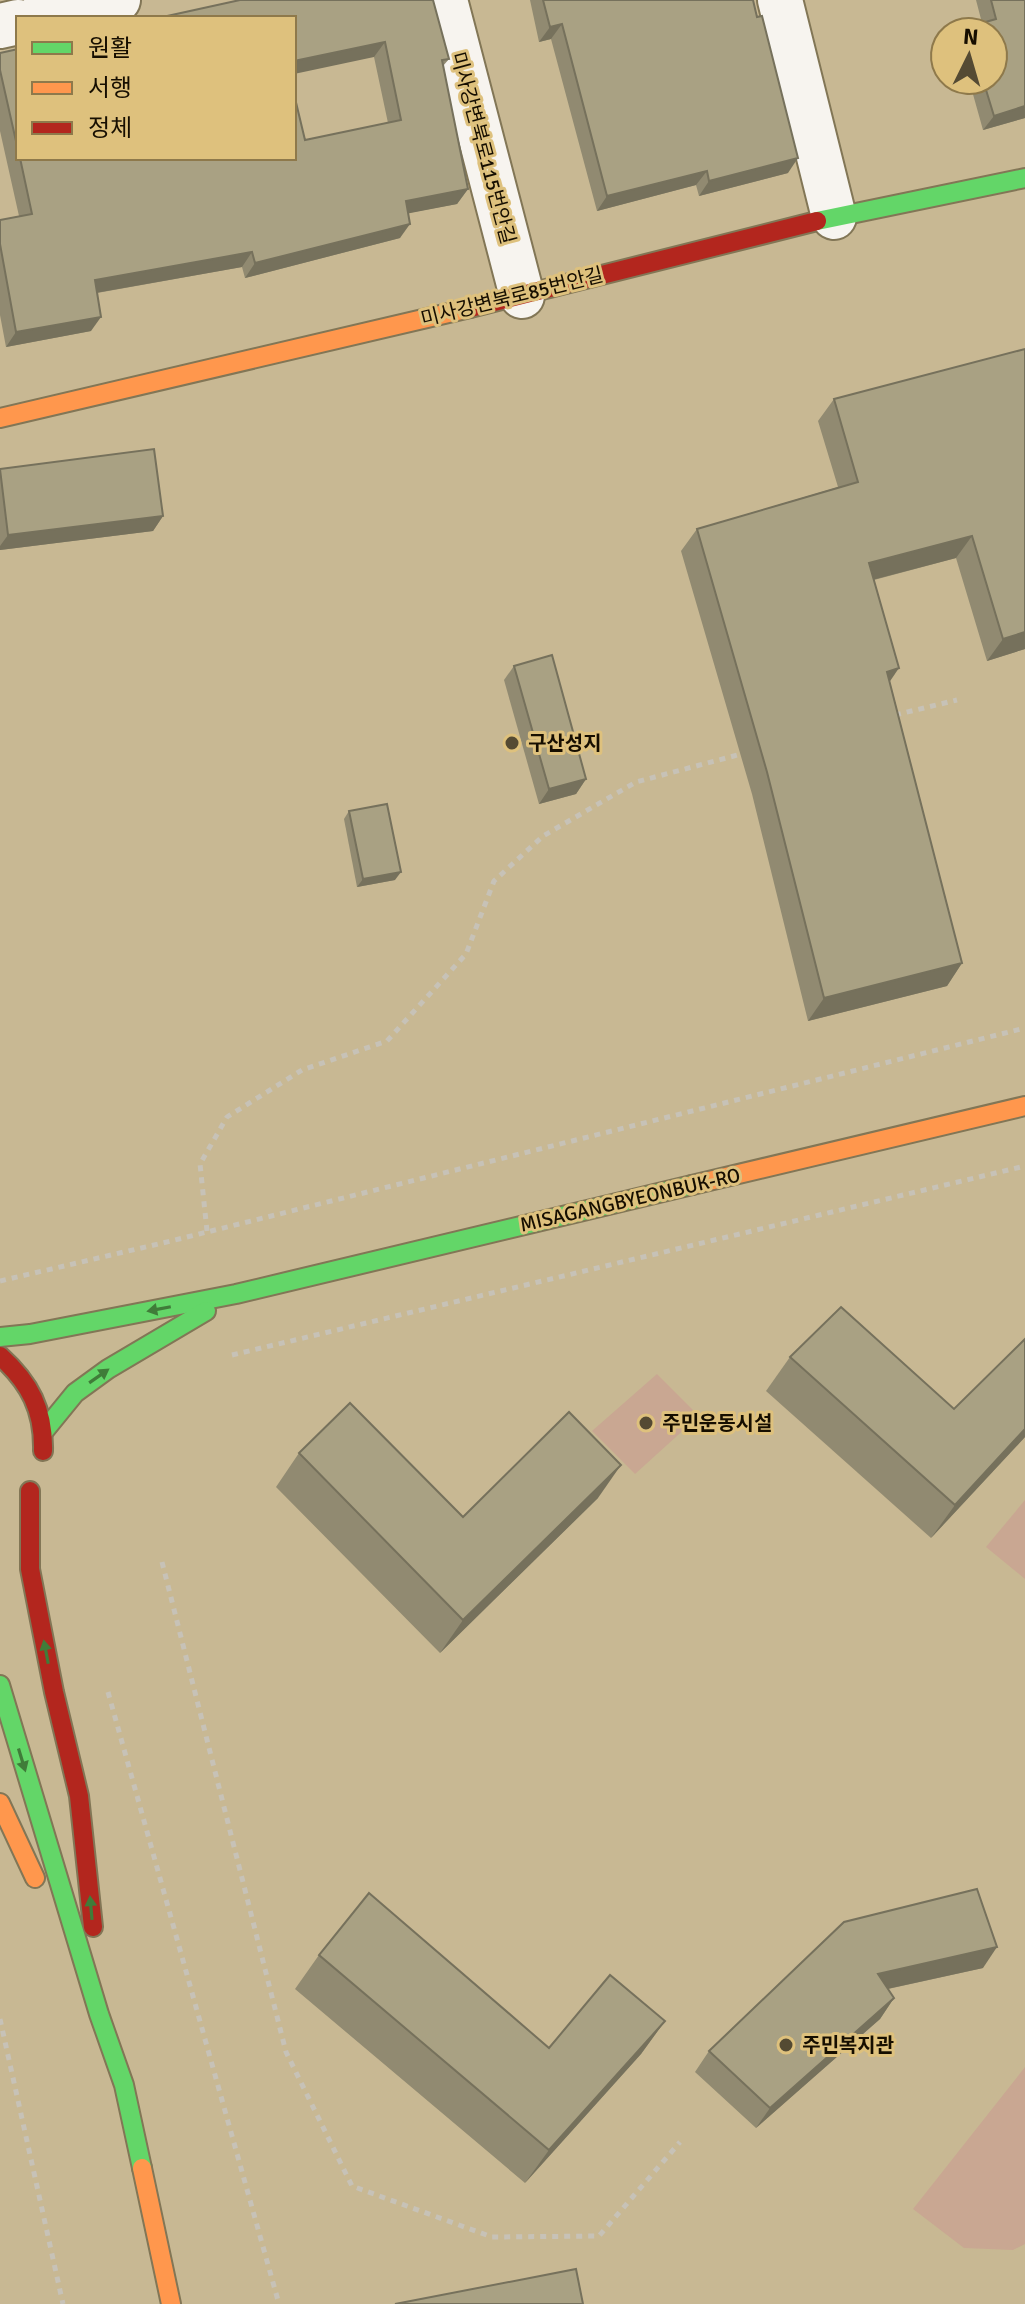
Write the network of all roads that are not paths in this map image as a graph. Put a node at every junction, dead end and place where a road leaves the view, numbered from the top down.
1 (118, 0) edge
2 (445, 0) edge
3 (780, 0) edge
4 (46, 16) edge
5 (1025, 178) edge
6 (834, 217) junction
7 (522, 296) junction
8 (0, 418) edge
9 (1025, 1106) edge
10 (236, 1294) junction
11 (0, 1337) edge
12 (0, 1356) edge
13 (44, 1431) junction
14 (36, 1477) junction
15 (15, 1507) dead end
16 (0, 1685) edge
17 (0, 1803) edge
18 (99, 2014) junction
19 (171, 2304) edge

1 - 4 street
2 - 7 street, 미사강변북로115번안길
3 - 6 street
5 - 6 main road, 미사강변북로85번안길
6 - 7 main road, 미사강변북로85번안길
7 - 8 main road, 미사강변북로85번안길
9 - 10 main road, MISAGANGBYEONBUK-RO
10 -> 11 main road
13 -> 10 main road
12 - 13 main road
13 - 14 main road
14 - 15 main road
18 -> 14 main road
16 -> 18 main road
17 - 18 main road
18 - 19 main road

